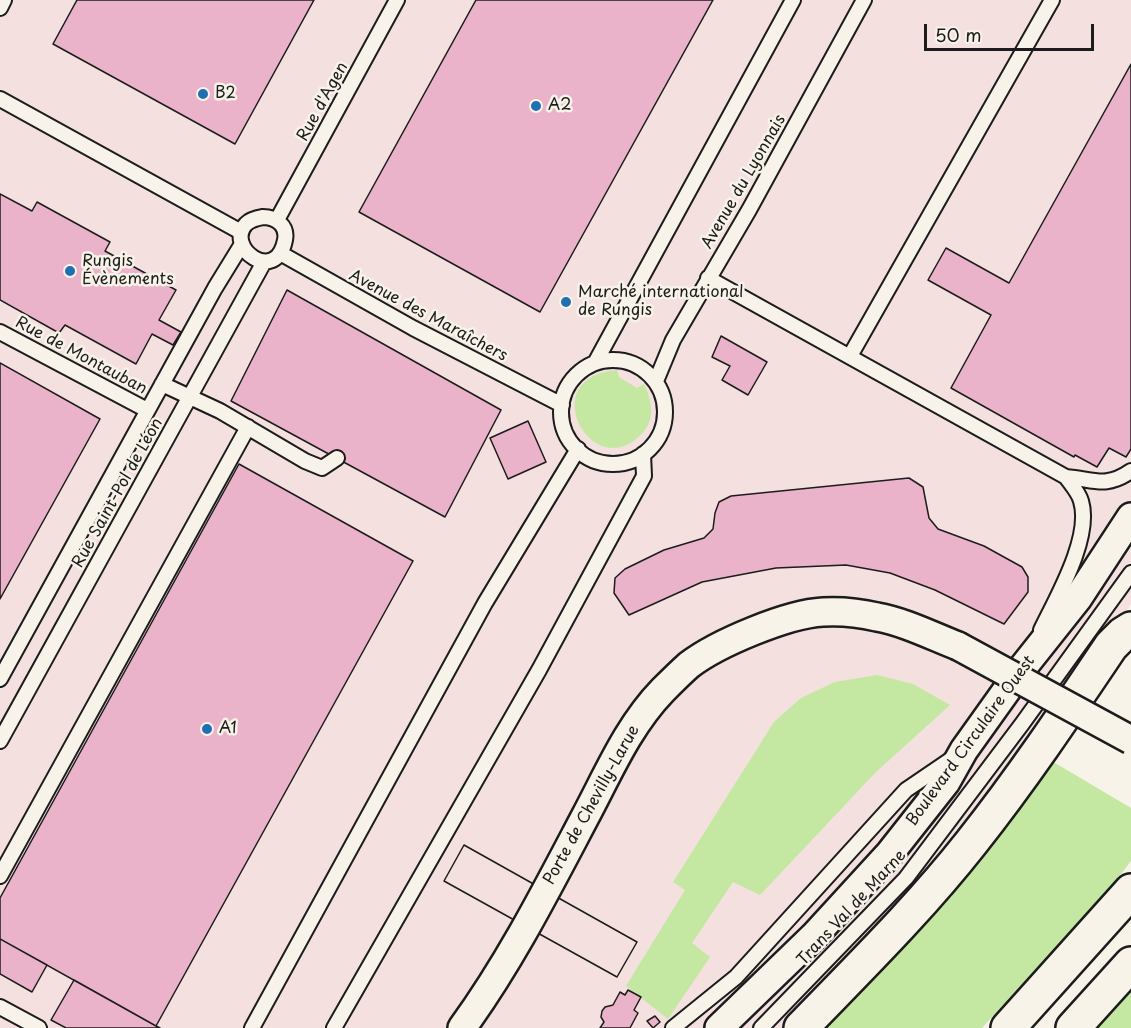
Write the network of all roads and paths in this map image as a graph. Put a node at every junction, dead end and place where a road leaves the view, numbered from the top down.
1 (4, 0) edge
2 (398, 0) edge
3 (793, 0) edge
4 (864, 0) edge
5 (1052, 0) edge
6 (0, 8) edge
7 (0, 99) edge
8 (277, 220) junction
9 (242, 238) junction
10 (279, 253) junction
11 (264, 262) junction
12 (708, 278) junction
13 (0, 332) edge
14 (850, 356) junction
15 (595, 363) junction
16 (656, 381) junction
17 (162, 384) junction
18 (189, 398) junction
19 (562, 405) junction
20 (147, 410) junction
21 (248, 427) junction
22 (578, 449) junction
23 (643, 454) junction
24 (337, 459) dead end
25 (1131, 471) edge
26 (1066, 477) junction
27 (1131, 517) edge
28 (1131, 573) edge
29 (1131, 629) edge
30 (1024, 666) junction
31 (0, 679) edge
32 (1131, 740) edge
33 (0, 741) edge
34 (964, 750) junction
35 (0, 876) edge
36 (1131, 891) edge
37 (1131, 964) edge
38 (0, 1007) edge
39 (39, 1028) edge
40 (252, 1028) edge
41 (334, 1028) edge
42 (462, 1028) edge
43 (673, 1028) edge
44 (719, 1028) edge
45 (761, 1028) edge
46 (801, 1028) edge
47 (1008, 1028) edge
48 (1073, 1028) edge

1 - 6 lane
2 - 8 lane, Rue d'Agen
3 - 15 lane
4 - 12 lane, Avenue du Lyonnais
5 - 14 lane
7 - 9 lane
8 - 9 lane
8 - 10 lane
9 - 11 lane
9 - 17 lane, Rue Saint-Pol de Léon
10 - 11 lane
10 - 19 lane, Avenue des Maraîchers
11 - 18 lane, Rue Saint-Pol de Léon
12 - 14 lane
12 - 16 lane, Avenue du Lyonnais
13 - 20 lane, Rue de Montauban
14 - 26 lane
15 - 16 lane
15 - 19 lane
16 - 23 lane
17 - 18 lane
17 - 20 lane, Rue Saint-Pol de Léon
18 - 21 lane
18 - 33 lane, Rue Saint-Pol de Léon
19 - 22 lane
20 - 31 lane, Rue Saint-Pol de Léon
21 - 24 lane
21 - 35 lane
22 - 23 lane
22 - 40 lane
23 - 41 lane
25 - 26 lane
26 - 30 lane
27 - 30 street, Boulevard Circulaire Ouest
28 - 45 lane, Trans Val de Marne
29 - 46 highway
30 - 34 street, Boulevard Circulaire Ouest
32 - 42 street, Porte de Chevilly-Larue, bridge
34 - 43 lane
34 - 44 street, Boulevard Circulaire Ouest
36 - 47 highway
37 - 48 highway
38 - 39 lane

